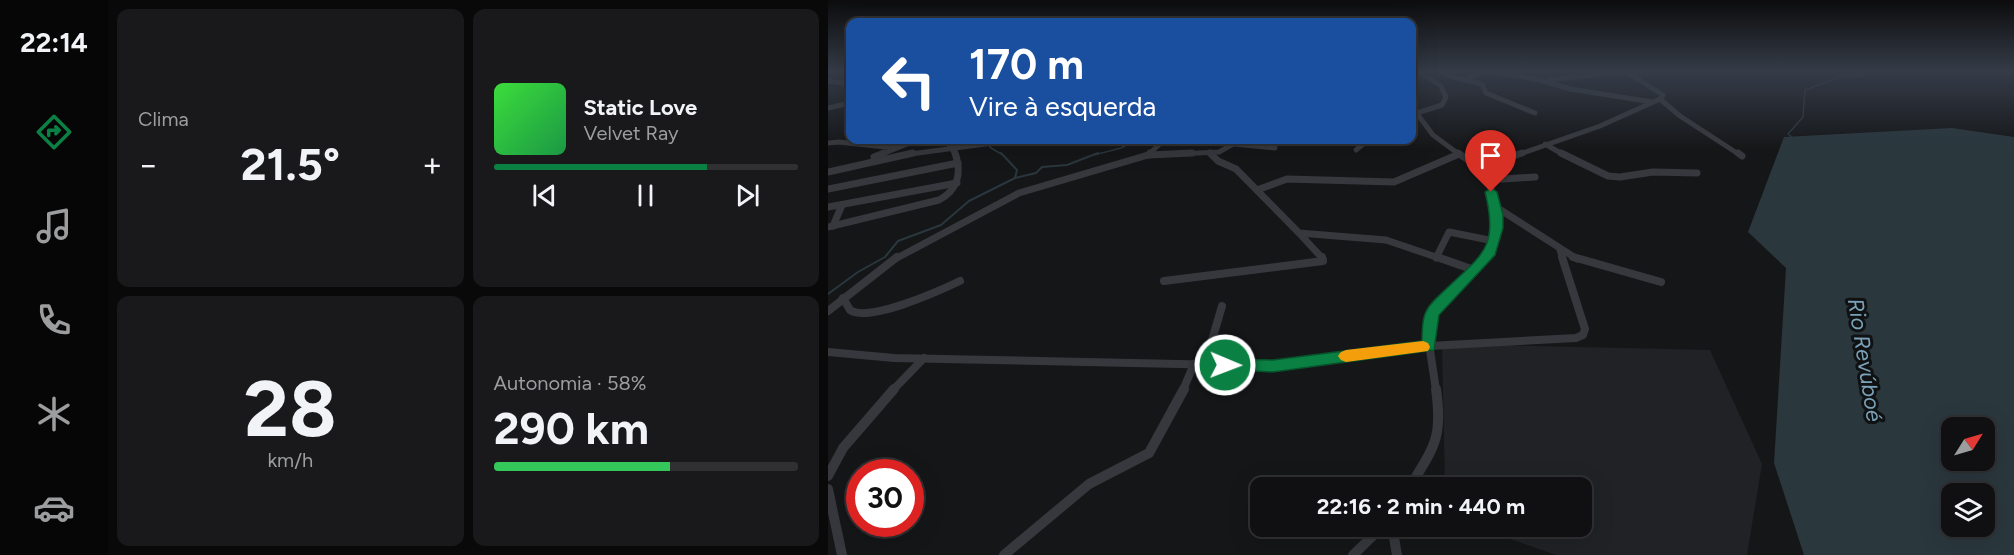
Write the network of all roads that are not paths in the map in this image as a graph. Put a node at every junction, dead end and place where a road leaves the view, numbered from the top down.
1 (1446, 97) edge
2 (1496, 97) edge
3 (1621, 97) edge
4 (1660, 99) joint
5 (828, 101) edge
6 (1653, 102) junction
7 (846, 104) edge
8 (830, 108) edge
9 (1417, 113) edge
10 (1535, 113) dead end
11 (828, 143) edge
12 (846, 143) edge
13 (858, 144) edge
14 (906, 144) edge
15 (950, 144) edge
16 (968, 144) edge
17 (1160, 144) edge
18 (1233, 144) edge
19 (1250, 144) edge
20 (1360, 144) edge
21 (1545, 144) junction
22 (896, 148) junction
23 (954, 148) junction
24 (1275, 148) dead end
25 (1356, 150) dead end
26 (1210, 153) junction
27 (1459, 154) junction
28 (1148, 155) junction
29 (1742, 156) dead end
30 (958, 163) junction
31 (846, 168) junction
32 (1479, 168) junction
33 (828, 172) edge
34 (1697, 173) dead end
35 (1535, 177) dead end
36 (1488, 180) junction
37 (957, 183) junction
38 (828, 189) edge
39 (1257, 190) junction
40 (842, 205) junction
41 (828, 207) edge
42 (1496, 207) junction
43 (831, 227) edge
44 (1299, 233) junction
45 (1494, 241) junction
46 (1560, 250) junction
47 (1436, 258) junction
48 (1474, 270) junction
49 (960, 281) dead end
50 (1164, 281) dead end
51 (1661, 282) dead end
52 (843, 298) junction
53 (1222, 306) dead end
54 (828, 311) edge
55 (1429, 346) junction
56 (828, 352) edge
57 (924, 358) junction
58 (1194, 364) junction
59 (1205, 364) junction
60 (828, 476) edge
61 (1416, 477) edge
62 (828, 489) edge
63 (1372, 537) edge
64 (1394, 537) edge
65 (842, 555) edge
66 (1004, 555) edge
67 (1353, 555) edge
68 (1396, 555) edge

1 - 9 street
2 - 10 street
3 - 6 street
4 - 6 street
4 - 29 street
5 - 8 street
6 - 21 street
7 - 8 street
9 - 27 street
11 - 12 street
13 - 22 street
14 - 22 street
15 - 23 street
16 - 23 street
17 - 28 street
18 - 26 street
19 - 24 street
20 - 25 street
21 - 32 street
21 - 34 street
22 - 31 street
23 - 30 street
23 - 31 street
26 - 28 street
26 - 39 street
27 - 32 street
27 - 39 street
28 - 52 street
30 - 37 street
30 - 38 street
31 - 33 street
32 - 36 street
35 - 36 street
36 - 42 street
37 - 40 street
37 - 43 street
39 - 44 street
40 - 41 street
40 - 43 street
42 - 45 street
42 - 46 street
44 - 47 street
44 - 50 street
45 - 47 street
45 - 48 street
46 - 51 street
46 - 55 street
47 - 48 street
48 - 55 street
49 - 52 street
52 - 54 street
53 - 59 street
55 - 59 street
55 - 61 street
56 - 57 street
57 - 58 street
57 - 60 street
58 - 59 street
58 - 66 street
62 - 65 street
63 - 67 street
64 - 68 street

